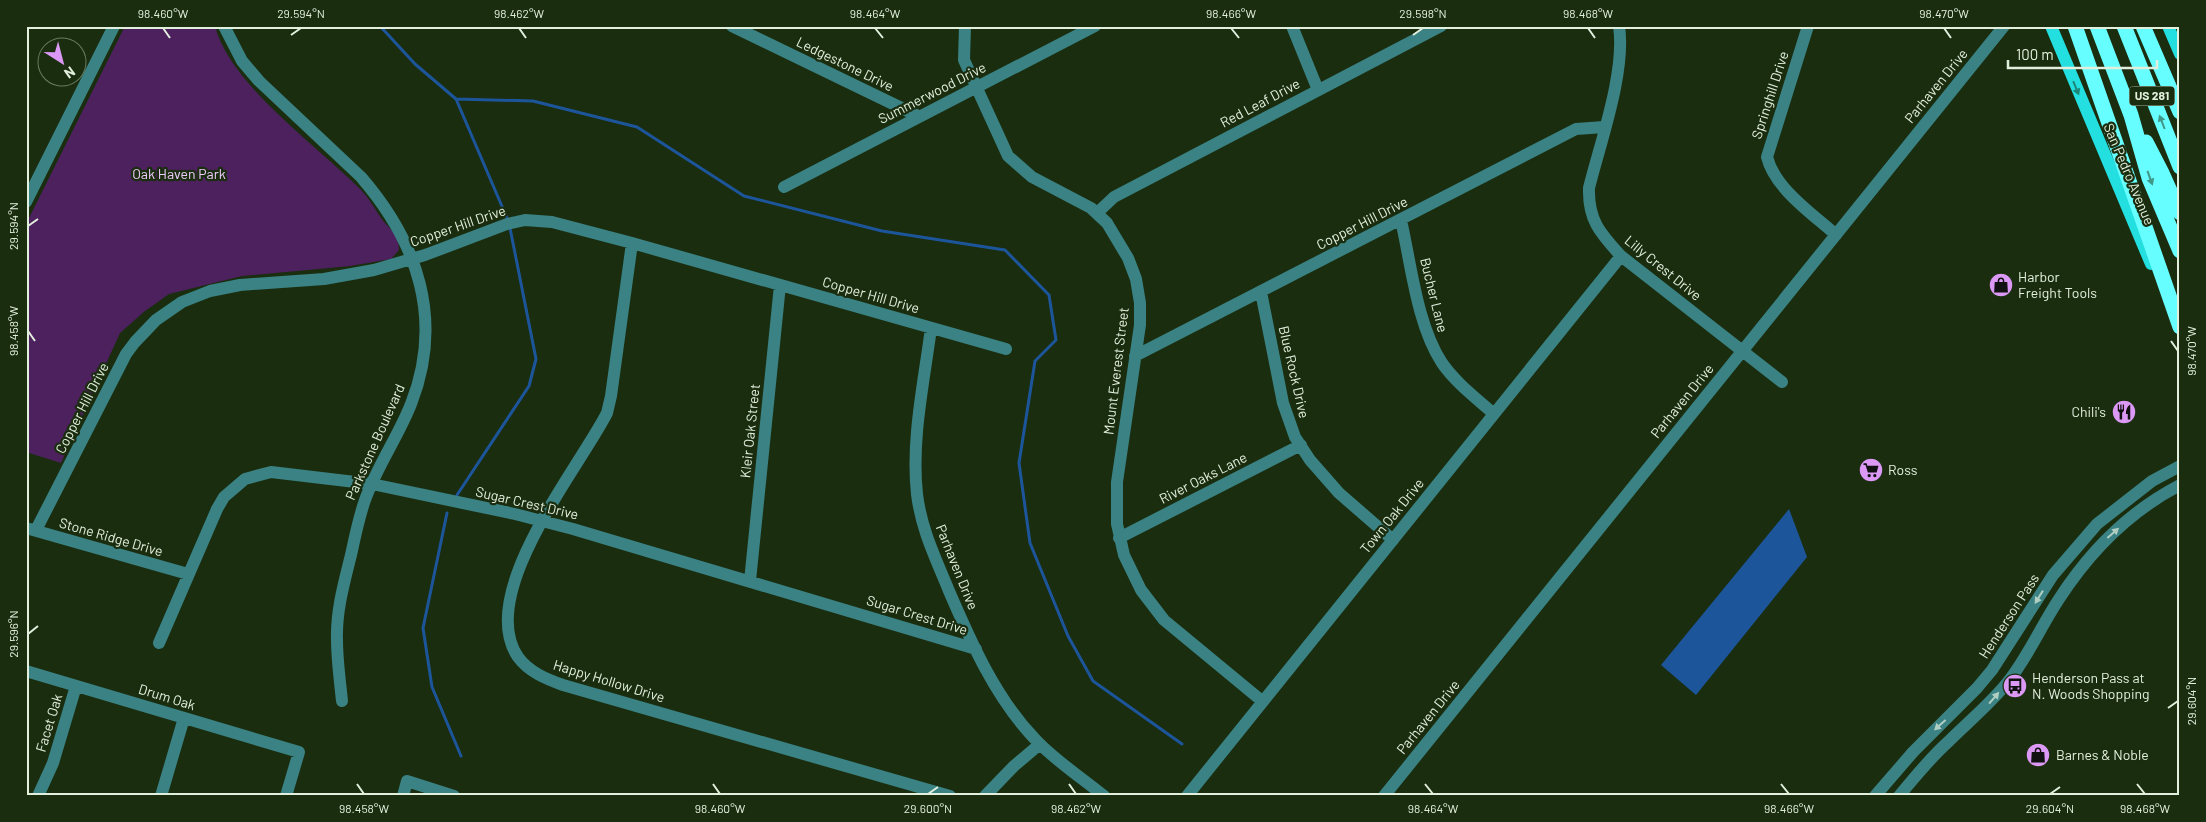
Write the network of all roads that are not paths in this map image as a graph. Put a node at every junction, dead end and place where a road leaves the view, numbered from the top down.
1 (114, 26) edge
2 (224, 26) edge
3 (732, 26) edge
4 (965, 26) edge
5 (1095, 26) edge
6 (1292, 26) edge
7 (1441, 26) edge
8 (1619, 26) edge
9 (1808, 26) edge
10 (2004, 26) edge
11 (2051, 26) edge
12 (2074, 26) edge
13 (2096, 26) edge
14 (2124, 26) edge
15 (2143, 26) edge
16 (2168, 26) edge
17 (2180, 54) edge
18 (978, 87) junction
19 (1318, 90) junction
20 (2180, 112) edge
21 (2131, 115) junction
22 (918, 116) junction
23 (1604, 127) junction
24 (2180, 167) edge
25 (784, 187) dead end
26 (26, 202) edge
27 (2180, 212) edge
28 (1097, 213) junction
29 (1401, 220) junction
30 (1836, 235) junction
31 (632, 243) junction
32 (2180, 251) edge
33 (1621, 256) junction
34 (412, 259) junction
35 (780, 285) junction
36 (1261, 292) junction
37 (930, 328) junction
38 (2180, 328) edge
39 (2180, 334) edge
40 (1006, 349) dead end
41 (1743, 349) junction
42 (1135, 356) junction
43 (1782, 382) dead end
44 (1494, 414) junction
45 (1301, 445) junction
46 (2180, 466) edge
47 (372, 484) junction
48 (2180, 485) edge
49 (541, 520) junction
50 (31, 529) edge
51 (1119, 538) junction
52 (1393, 540) junction
53 (2068, 558) junction
54 (2081, 569) junction
55 (188, 574) junction
56 (750, 581) junction
57 (159, 643) dead end
58 (976, 649) junction
59 (26, 671) edge
60 (76, 686) junction
61 (342, 701) dead end
62 (1262, 702) junction
63 (184, 718) junction
64 (1040, 744) junction
65 (38, 796) edge
66 (160, 796) edge
67 (286, 796) edge
68 (403, 796) edge
69 (454, 796) edge
70 (950, 796) edge
71 (985, 796) edge
72 (1104, 796) edge
73 (1187, 796) edge
74 (1384, 796) edge
75 (1875, 796) edge
76 (1899, 796) edge

1 - 26 street
2 - 34 street, Parkstone Boulevard
3 - 22 street, Ledgestone Drive
4 - 18 street, Mount Everest Street
5 - 18 street, Summerwood Drive
6 - 19 street
7 - 19 street, Red Leaf Drive
8 - 23 street, Lilly Crest Drive
9 - 30 street, Springhill Drive
10 - 30 street, Parhaven Drive
11 -> 39 main road, San Pedro Avenue
12 - 38 highway
13 - 21 highway, US 281
24 -> 14 highway, US 281
15 - 20 highway
16 - 17 main road
18 - 22 street, Summerwood Drive
18 - 28 street, Mount Everest Street
19 - 28 street, Red Leaf Drive
21 - 27 highway
21 -> 32 highway, US 281
22 - 25 street, Summerwood Drive
23 - 29 street, Copper Hill Drive
23 - 33 street, Lilly Crest Drive
28 - 42 street, Mount Everest Street
29 - 36 street, Copper Hill Drive
29 - 44 street, Bucher Lane
30 - 41 street, Parhaven Drive
31 - 34 street, Copper Hill Drive
31 - 35 street, Copper Hill Drive
31 - 49 street, Happy Hollow Drive
33 - 41 street, Lilly Crest Drive
33 - 44 street, Town Oak Drive
34 - 47 street, Parkstone Boulevard
34 - 50 street, Copper Hill Drive
35 - 37 street, Copper Hill Drive
35 - 56 street, Kleir Oak Street
36 - 42 street, Copper Hill Drive
36 - 45 street, Blue Rock Drive
37 - 40 street, Copper Hill Drive
37 - 58 street, Parhaven Drive
41 - 43 street, Lilly Crest Drive
41 - 74 street, Parhaven Drive
42 - 51 street, Mount Everest Street
44 - 52 street, Town Oak Drive
45 - 51 street, River Oaks Lane
45 - 52 street, Blue Rock Drive
46 - 53 street, Henderson Pass
47 - 49 street, Sugar Crest Drive
47 - 55 street, Sugar Crest Drive
47 - 61 street, Parkstone Boulevard
54 -> 48 street
49 - 56 street, Sugar Crest Drive
49 - 70 street, Happy Hollow Drive
50 - 55 street, Stone Ridge Drive
51 - 62 street, Mount Everest Street
52 - 62 street, Town Oak Drive
53 - 54 street
53 -> 75 street, Henderson Pass
76 -> 54 street
55 - 57 street, Sugar Crest Drive
56 - 58 street, Sugar Crest Drive
58 - 64 street, Parhaven Drive
59 - 60 street, Drum Oak
60 - 63 street, Drum Oak
60 - 65 street, Facet Oak
62 - 73 street, Town Oak Drive
63 - 66 street
63 - 67 street, Drum Oak
64 - 71 street
64 - 72 street, Parhaven Drive
68 - 69 street

